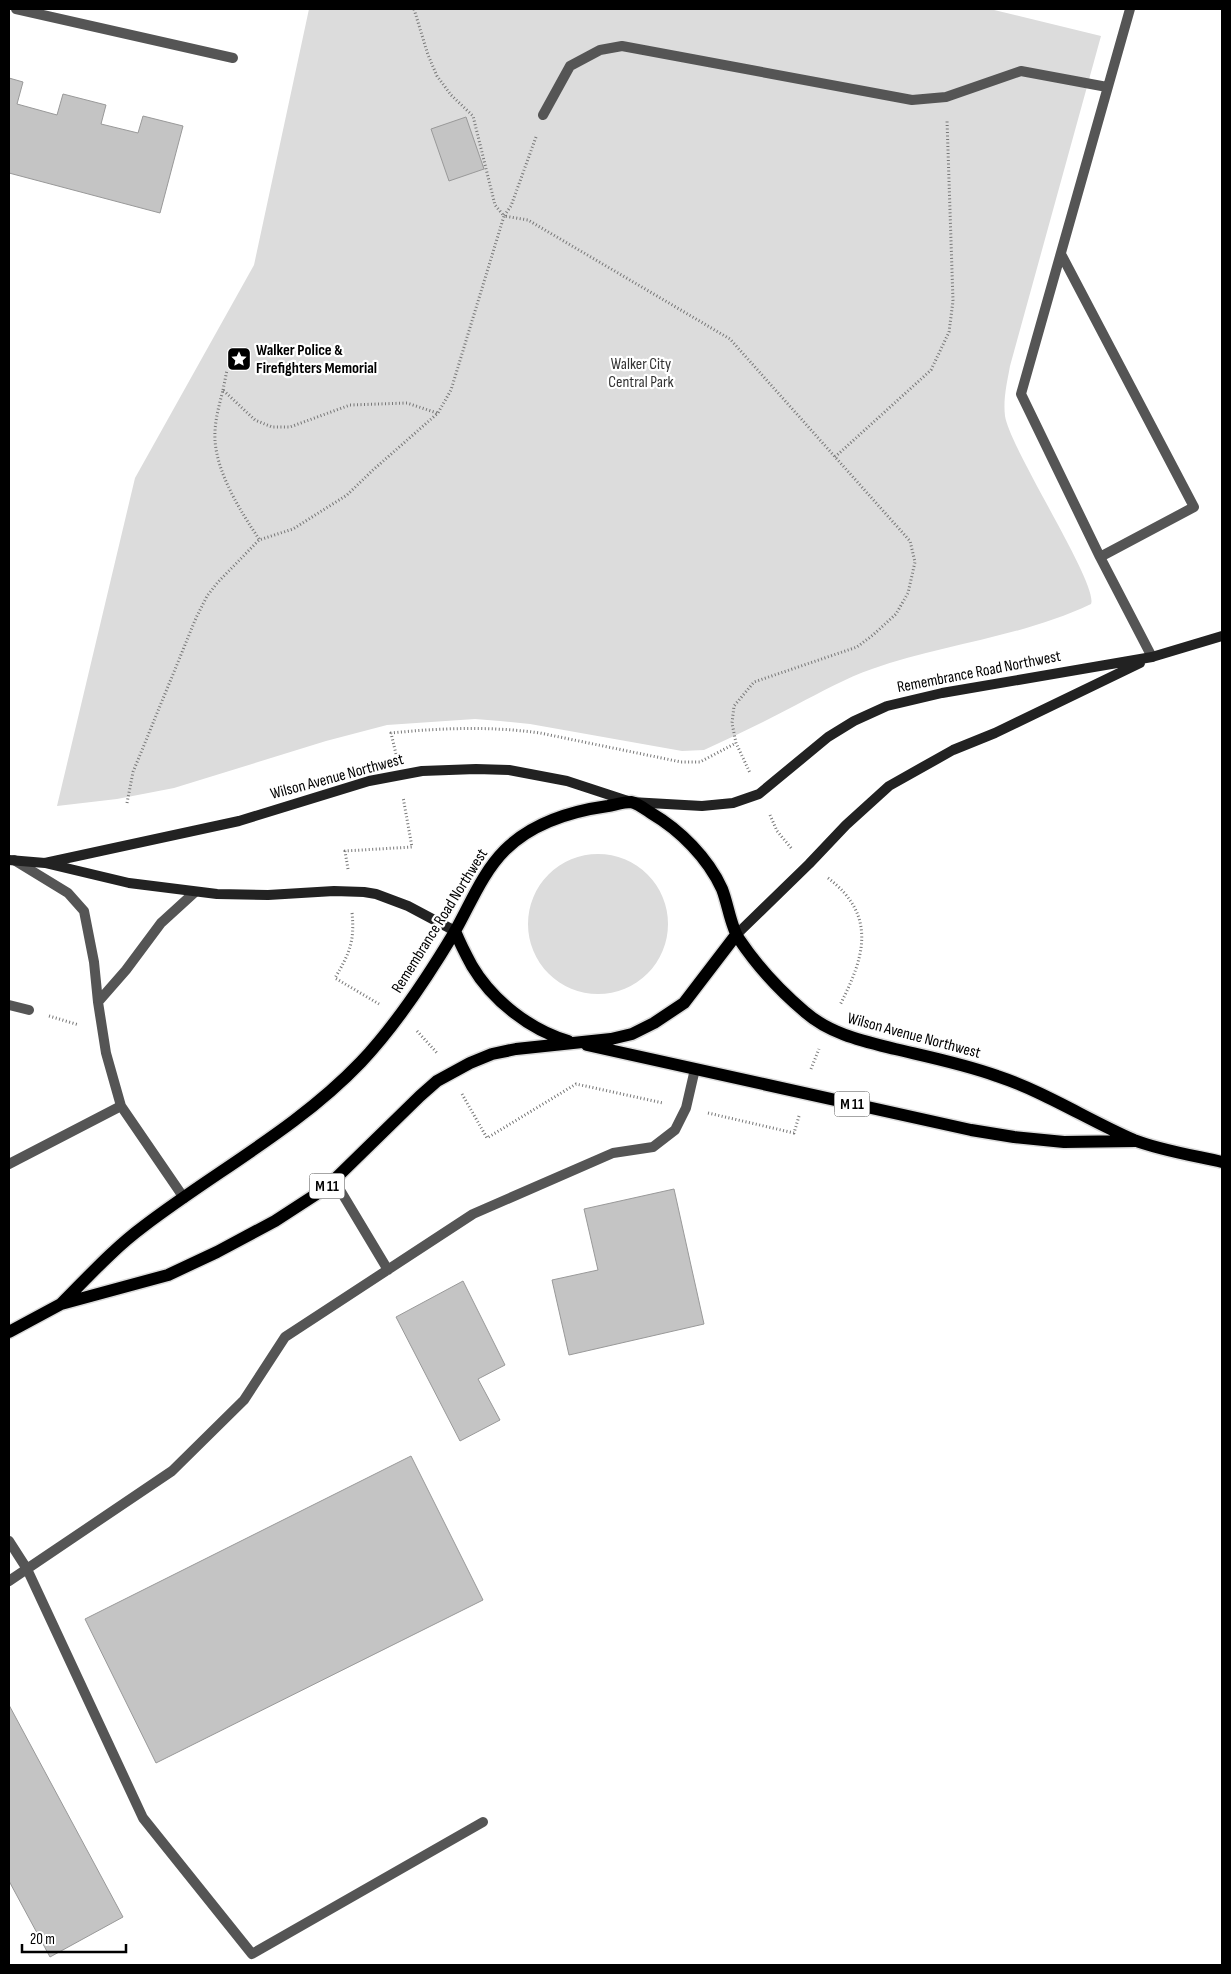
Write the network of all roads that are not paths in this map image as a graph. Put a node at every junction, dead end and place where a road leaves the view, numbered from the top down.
1 (16, 9) edge
2 (1130, 9) edge
3 (233, 58) dead end
4 (1107, 87) junction
5 (543, 116) road end
6 (1061, 254) junction
7 (1100, 557) junction
8 (1222, 636) edge
9 (1152, 657) junction
10 (631, 802) junction
11 (11, 860) edge
12 (45, 863) junction
13 (195, 892) junction
14 (455, 932) junction
15 (736, 935) junction
16 (98, 1002) junction
17 (9, 1005) edge
18 (29, 1010) road end
19 (571, 1042) junction
20 (695, 1069) junction
21 (121, 1106) junction
22 (1137, 1141) junction
23 (1222, 1162) edge
24 (9, 1164) edge
25 (334, 1180) junction
26 (184, 1198) junction
27 (388, 1270) junction
28 (61, 1304) junction
29 (9, 1332) edge
30 (9, 1541) edge
31 (27, 1569) junction
32 (9, 1581) edge
33 (483, 1822) dead end

1 - 3 street
2 - 4 street
4 - 5 street
4 - 6 street
6 - 7 street
6 - 7 street
7 - 9 street
8 - 9 main road, Remembrance Road Northwest
9 - 10 main road, Remembrance Road Northwest
9 - 15 main road, Remembrance Road Northwest
10 - 12 main road, Wilson Avenue Northwest
10 - 14 main road, Remembrance Road Northwest / M 11
10 - 15 main road, Wilson Avenue Northwest / M 11
11 - 12 main road, Wilson Avenue Northwest
11 - 16 street
12 - 13 main road, Wilson Avenue Northwest
13 - 14 main road, Wilson Avenue Northwest
13 - 16 street
14 - 19 main road, Wilson Avenue Northwest
14 - 26 main road, Remembrance Road Northwest / M 11
15 - 19 main road, Remembrance Road Northwest
15 - 22 main road, Wilson Avenue Northwest / M 11
16 - 21 street
17 - 18 street
19 - 20 main road, Wilson Avenue Northwest / M 11
19 - 25 main road, Remembrance Road Northwest / M 11
20 - 22 main road, Wilson Avenue Northwest / M 11
20 - 27 street
21 - 24 street
21 - 26 street
22 - 23 main road, Wilson Avenue Northwest / M 11
25 - 27 street
25 - 28 main road, Remembrance Road Northwest / M 11
26 - 28 main road, Remembrance Road Northwest / M 11
27 - 31 street
28 - 29 main road, Remembrance Road Northwest / M 11
30 - 31 street
31 - 32 street
31 - 33 street

